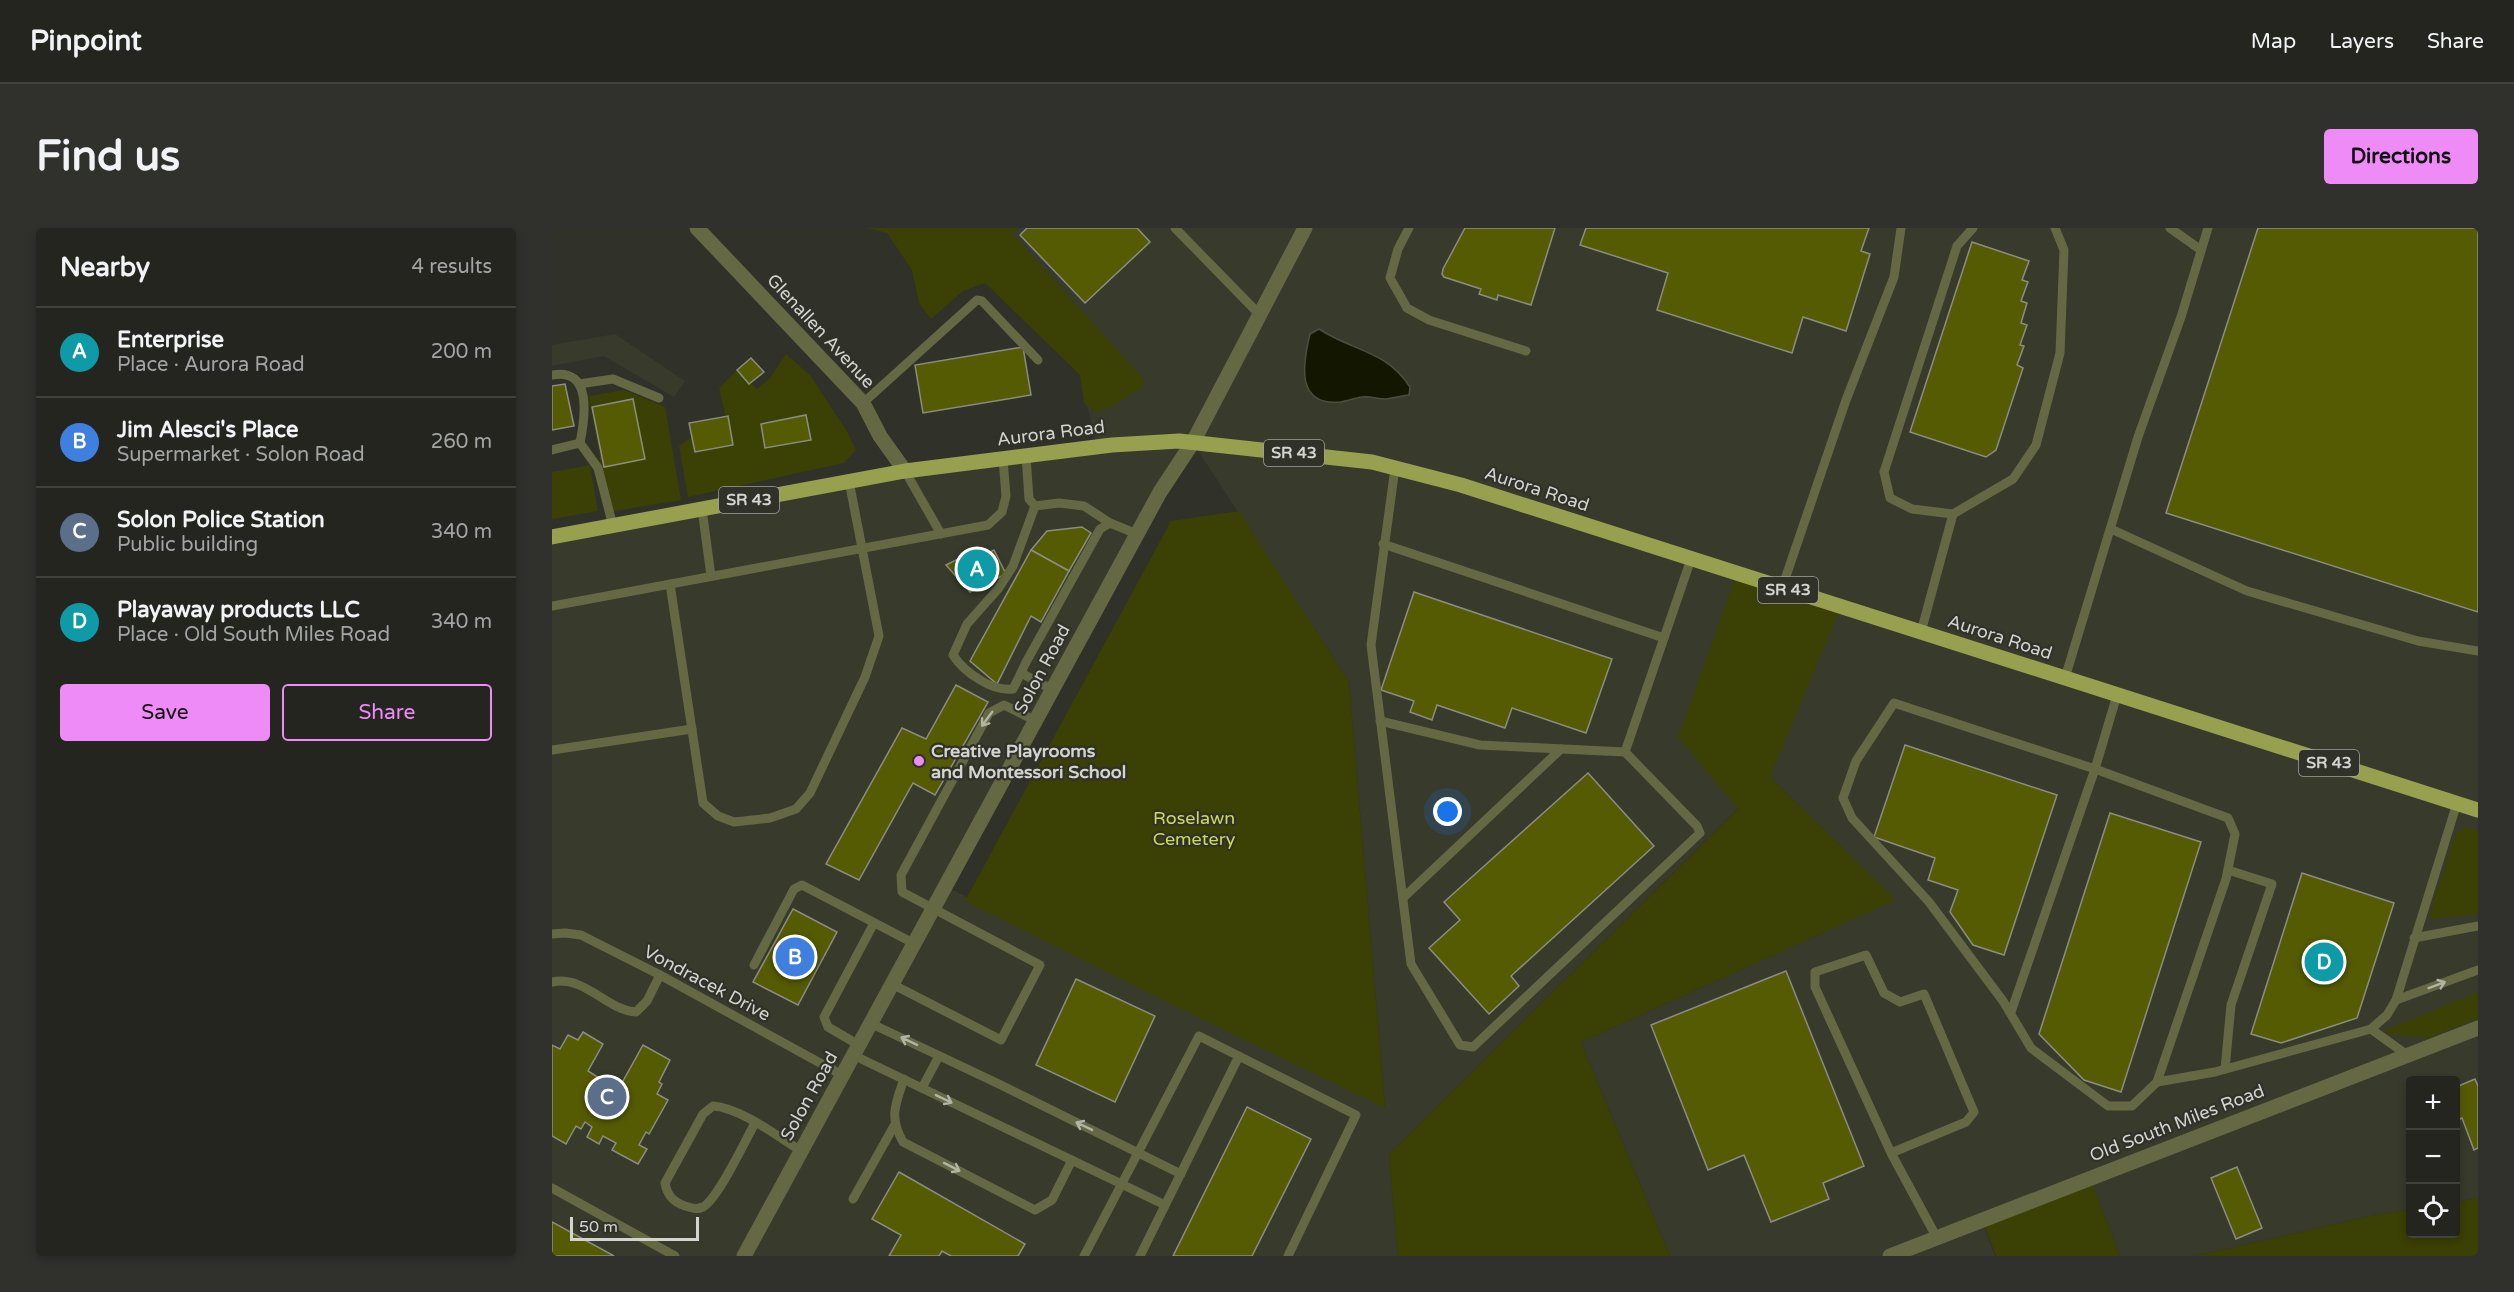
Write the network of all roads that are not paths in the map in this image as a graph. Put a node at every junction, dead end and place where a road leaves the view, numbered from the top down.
1 (697, 228) edge
2 (1175, 228) edge
3 (1305, 228) edge
4 (1409, 228) edge
5 (1901, 228) edge
6 (1973, 228) edge
7 (2055, 228) edge
8 (2170, 228) edge
9 (2208, 228) edge
10 (2201, 250) junction
11 (1260, 315) junction
12 (1526, 351) dead end
13 (1038, 360) dead end
14 (552, 375) edge
15 (579, 384) junction
16 (659, 398) dead end
17 (863, 403) junction
18 (1193, 442) junction
19 (580, 443) junction
20 (552, 450) edge
21 (1026, 456) junction
22 (1003, 459) junction
23 (1395, 468) junction
24 (905, 471) junction
25 (849, 481) junction
26 (1035, 506) junction
27 (702, 509) junction
28 (1953, 514) junction
29 (1110, 523) junction
30 (613, 525) junction
31 (2111, 529) junction
32 (941, 534) junction
33 (1137, 534) junction
34 (552, 537) edge
35 (1383, 544) junction
36 (863, 548) junction
37 (1691, 559) junction
38 (711, 576) junction
39 (670, 584) junction
40 (1782, 588) junction
41 (552, 606) edge
42 (1921, 632) junction
43 (1664, 638) junction
44 (2478, 651) edge
45 (1021, 673) junction
46 (2065, 678) junction
47 (1053, 690) junction
48 (2117, 695) junction
49 (1380, 720) junction
50 (1036, 721) junction
51 (692, 729) junction
52 (1561, 749) junction
53 (552, 750) edge
54 (1625, 752) junction
55 (2095, 769) junction
56 (2457, 803) junction
57 (2478, 810) edge
58 (2228, 870) junction
59 (1403, 898) junction
60 (934, 910) junction
61 (874, 923) junction
62 (2478, 926) edge
63 (552, 934) edge
64 (2414, 938) junction
65 (915, 944) junction
66 (754, 965) dead end
67 (2478, 969) edge
68 (660, 975) junction
69 (552, 982) edge
70 (892, 984) junction
71 (2396, 1000) junction
72 (2011, 1012) junction
73 (872, 1024) junction
74 (2478, 1028) edge
75 (2371, 1029) junction
76 (856, 1050) junction
77 (2407, 1055) junction
78 (939, 1056) junction
79 (1239, 1056) junction
80 (2225, 1069) junction
81 (842, 1075) junction
82 (904, 1079) junction
83 (2157, 1082) junction
84 (922, 1088) junction
85 (755, 1124) junction
86 (894, 1126) junction
87 (801, 1151) junction
88 (1137, 1152) junction
89 (1891, 1153) junction
90 (1072, 1160) junction
91 (1181, 1174) junction
92 (1120, 1184) junction
93 (552, 1188) edge
94 (853, 1200) dead end
95 (1165, 1205) junction
96 (1938, 1238) junction
97 (675, 1256) edge
98 (744, 1256) edge
99 (1084, 1256) edge
100 (1140, 1256) edge
101 (1288, 1256) edge
102 (1890, 1256) edge

1 - 17 street, Glenallen Avenue
2 - 11 lane
3 - 11 street, Solon Road
4 - 12 lane
5 - 40 lane
6 - 28 lane
7 - 28 lane
8 - 10 lane
9 - 10 lane
10 - 31 lane
11 - 18 street, Solon Road
13 - 17 lane
14 - 15 lane
15 - 16 lane
15 - 19 lane
17 - 24 street, Glenallen Avenue
18 - 21 main road, Aurora Road / SR 43
18 - 23 main road, Aurora Road / SR 43
18 - 33 street, Solon Road
19 - 20 lane
19 - 30 lane
21 - 22 main road, Aurora Road / SR 43
21 - 26 lane
22 - 24 main road, Aurora Road / SR 43
22 - 32 lane
23 - 35 lane
23 - 37 main road, Aurora Road / SR 43
24 - 25 main road, Aurora Road / SR 43
24 - 32 lane
25 - 27 main road, Aurora Road / SR 43
25 - 36 lane
26 - 29 lane
26 - 45 lane
27 - 30 main road, Aurora Road / SR 43
27 - 38 lane
28 - 42 lane
29 - 33 lane
29 - 45 lane
30 - 34 main road, Aurora Road / SR 43
31 - 44 lane
31 - 46 lane
32 - 36 lane
33 - 47 street, Solon Road
35 - 43 lane
35 - 49 lane
36 - 38 lane
36 - 51 lane
37 - 40 main road, Aurora Road / SR 43
37 - 43 lane
38 - 39 lane
39 - 41 lane
39 - 51 lane
40 - 42 main road, Aurora Road / SR 43
42 - 46 main road, Aurora Road / SR 43
43 - 54 lane
45 - 47 lane
46 - 48 main road, Aurora Road / SR 43
47 - 50 street, Solon Road
48 - 55 lane
48 - 56 main road, Aurora Road / SR 43
49 - 52 lane
49 - 59 lane
50 - 60 street, Solon Road
50 -> 60 lane
51 - 53 lane
52 - 54 lane
52 - 59 lane
54 - 59 lane
55 - 58 lane
55 - 72 lane
55 - 72 lane
56 - 57 main road, Aurora Road / SR 43
56 - 64 lane
58 - 80 lane
58 - 83 lane
60 - 65 street, Solon Road
60 - 70 lane
61 - 65 lane
61 - 66 lane
61 - 76 lane
62 - 64 lane
63 - 68 lane, Vondracek Drive
64 - 71 lane
65 - 70 street, Solon Road
71 -> 67 lane
68 - 69 lane
68 - 81 lane, Vondracek Drive
70 - 73 street, Solon Road
71 - 75 lane
72 - 83 lane
73 - 76 street, Solon Road
78 -> 73 lane
74 - 77 street, Old South Miles Road
75 - 77 lane
75 - 80 lane
76 - 81 street, Solon Road
76 - 82 lane
77 - 96 street, Old South Miles Road
78 - 84 lane
88 -> 78 lane
79 - 88 lane
79 - 91 lane
79 - 101 lane
80 - 83 lane
81 - 87 street, Solon Road
82 - 84 lane
82 - 86 lane
84 -> 90 lane
85 - 85 lane
85 - 87 lane
86 -> 90 lane
86 - 94 lane
87 - 98 street, Solon Road
88 - 91 lane
88 - 92 lane
89 - 89 lane
89 - 96 lane
90 - 92 lane
91 - 95 lane
92 - 95 lane
92 - 99 lane
93 - 97 lane
95 - 100 lane
96 - 102 street, Old South Miles Road

